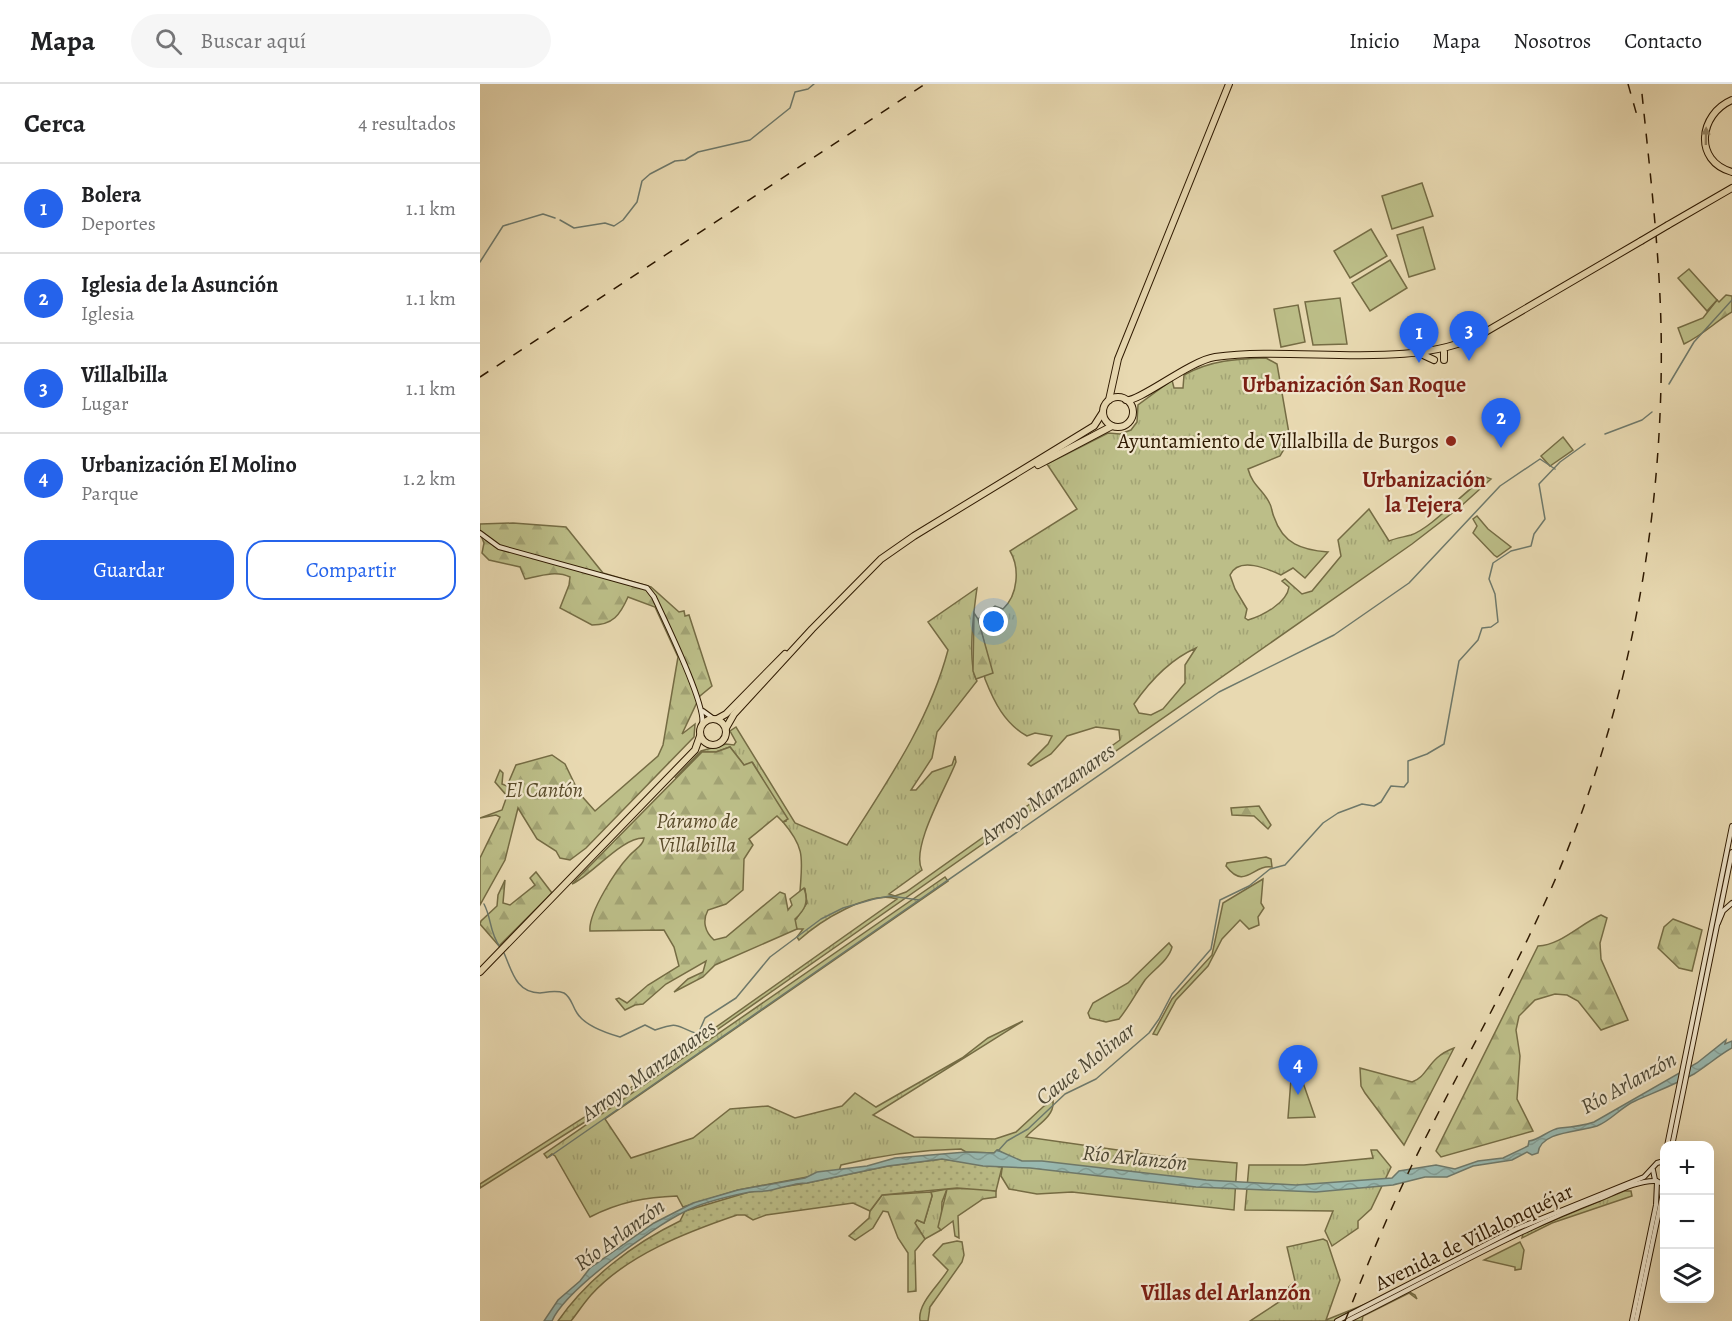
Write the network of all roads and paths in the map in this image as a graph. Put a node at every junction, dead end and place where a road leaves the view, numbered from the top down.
1 (1229, 84) edge
2 (1732, 100) edge
3 (1732, 172) edge
4 (1732, 188) edge
5 (1477, 337) junction
6 (1458, 345) junction
7 (1443, 352) junction
8 (1422, 353) junction
9 (1444, 360) dead end
10 (1112, 383) junction
11 (1143, 396) junction
12 (1125, 399) junction
13 (1109, 400) junction
14 (1133, 411) junction
15 (1103, 412) junction
16 (1112, 426) junction
17 (1000, 485) junction
18 (480, 533) edge
19 (812, 629) junction
20 (702, 711) junction
21 (716, 719) junction
22 (702, 724) junction
23 (726, 728) junction
24 (700, 736) junction
25 (710, 746) junction
26 (695, 750) junction
27 (1732, 826) edge
28 (1732, 852) edge
29 (1732, 903) edge
30 (1716, 927) junction
31 (480, 972) edge
32 (1668, 1141) edge
33 (1673, 1141) edge
34 (1660, 1162) edge
35 (1654, 1166) junction
36 (1657, 1182) junction
37 (1660, 1184) edge
38 (1663, 1195) edge
39 (1337, 1321) edge
40 (1347, 1321) edge
41 (1634, 1321) edge

1 - 10 highway
3 -> 2 highway
4 - 5 highway, bridge
5 - 6 highway
5 - 7 highway
6 - 7 highway
6 - 8 highway
7 - 8 highway
7 - 8 highway
7 - 9 highway
8 - 11 highway
10 - 12 highway
10 - 13 highway
11 - 12 highway
11 - 14 highway
12 - 13 highway
12 - 14 highway
13 - 15 highway
14 - 16 highway
15 - 16 highway
15 - 17 highway
16 - 17 highway
17 - 19 highway
18 - 20 street
19 - 21 highway
19 - 23 highway
20 - 21 street
20 - 22 street
21 - 22 highway
21 - 23 highway
22 - 24 highway
23 - 25 highway
24 - 25 highway
24 - 26 highway
25 - 26 highway
26 - 31 highway
27 - 32 street
28 - 30 street
29 - 30 street
30 - 33 street
34 - 35 street, Avenida de Villalonquéjar
35 - 36 street
35 - 39 street, Avenida de Villalonquéjar
36 - 37 street
36 - 40 street, Avenida de Villalonquéjar
36 - 41 street
38 - 41 street

